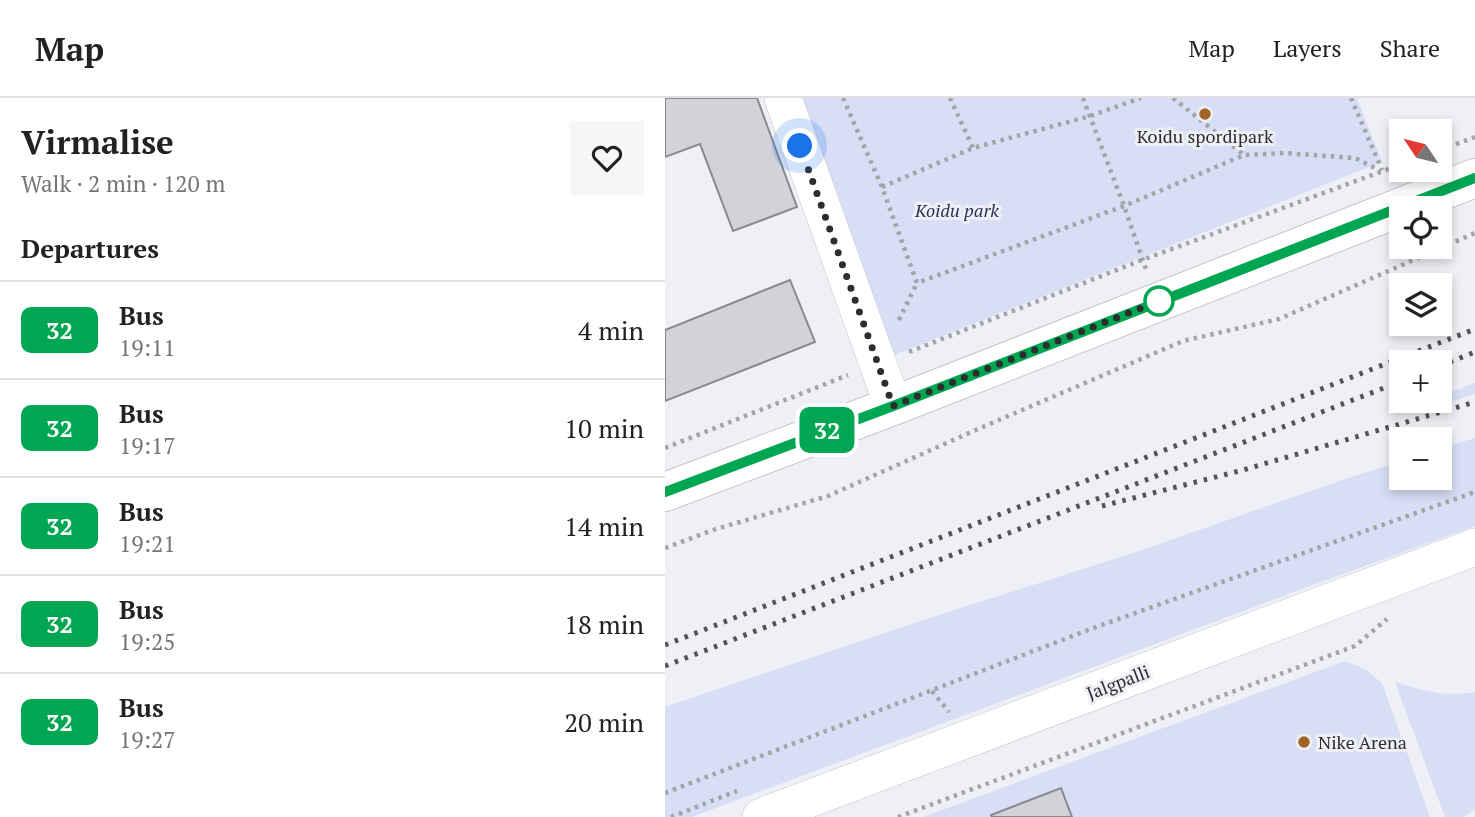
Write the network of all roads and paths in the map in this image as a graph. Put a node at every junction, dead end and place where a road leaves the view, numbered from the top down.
1 (783, 98) edge
2 (843, 98) edge
3 (950, 98) edge
4 (1083, 98) edge
5 (1141, 98) edge
6 (1173, 98) edge
7 (1351, 98) edge
8 (1090, 116) junction
9 (1475, 137) edge
10 (1453, 145) edge
11 (974, 148) junction
12 (1244, 155) junction
13 (1389, 169) edge
14 (1382, 171) junction
15 (1475, 178) edge
16 (882, 187) junction
17 (1124, 206) junction
18 (1475, 233) edge
19 (1142, 260) junction
20 (1149, 276) dead end
21 (878, 364) junction
22 (893, 406) junction
23 (665, 448) edge
24 (665, 492) edge
25 (1475, 492) edge
26 (1475, 547) edge
27 (665, 548) edge
28 (1396, 611) dead end
29 (932, 691) junction
30 (949, 712) dead end
31 (665, 793) edge
32 (761, 817) edge
33 (898, 817) edge

1 - 21 street
2 - 16 path
3 - 11 path
4 - 8 path
5 - 8 path
6 - 12 path
7 - 14 path
8 - 11 path
8 - 17 path
9 - 10 path
11 - 16 path
12 - 14 path
12 - 17 path
13 - 14 path
14 - 19 path
15 - 22 main road
16 - 17 path
17 - 19 path
18 - 27 path
19 - 20 path
19 - 21 path
21 - 22 street
21 - 23 path
22 - 24 main road
25 - 29 path
26 - 32 street, Jalgpalli
28 - 33 path
29 - 30 path
29 - 31 path

